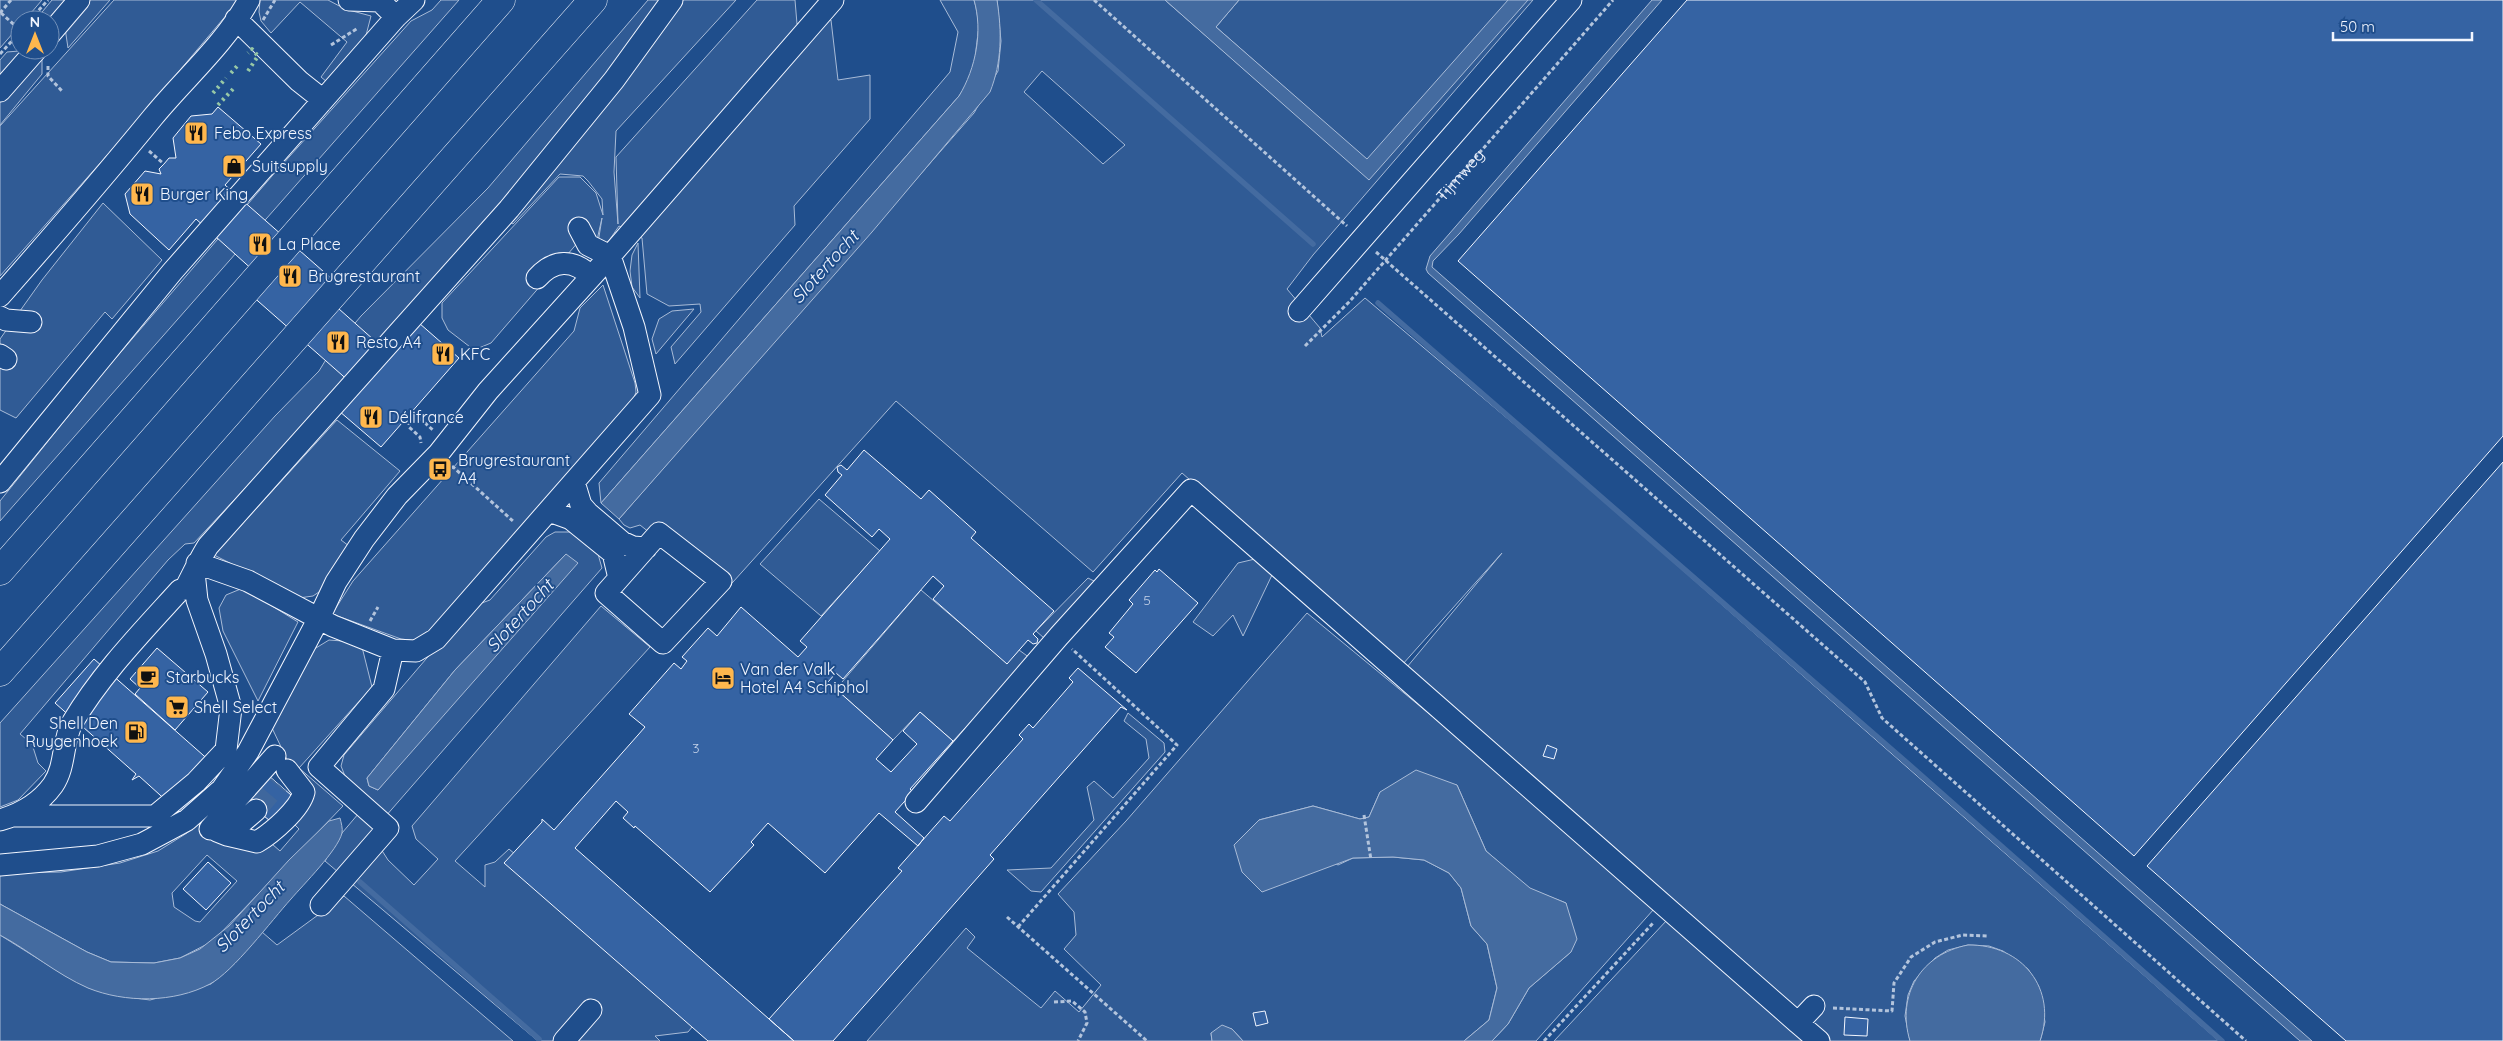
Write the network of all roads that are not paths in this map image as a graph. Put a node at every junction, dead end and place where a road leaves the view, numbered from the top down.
1 (79, 0) edge
2 (249, 0) edge
3 (414, 0) edge
4 (501, 0) edge
5 (593, 0) edge
6 (672, 0) edge
7 (833, 0) edge
8 (1571, 0) edge
9 (370, 1) edge
10 (396, 17) junction
11 (236, 19) junction
12 (60, 22) edge
13 (35, 60) edge
14 (0, 91) edge
15 (323, 100) junction
16 (579, 228) dead end
17 (610, 256) junction
18 (591, 276) junction
19 (537, 278) dead end
20 (0, 296) edge
21 (1299, 311) dead end
22 (0, 317) edge
23 (31, 322) dead end
24 (0, 482) edge
25 (574, 482) junction
26 (549, 510) junction
27 (646, 548) junction
28 (196, 567) junction
29 (0, 571) edge
30 (620, 578) junction
31 (319, 618) junction
32 (393, 650) junction
33 (0, 672) edge
34 (260, 731) junction
35 (280, 770) junction
36 (916, 802) dead end
37 (256, 810) tunnel mouth
38 (7, 818) edge
39 (186, 820) junction
40 (219, 832) junction
41 (0, 865) edge
42 (321, 905) dead end
43 (1814, 1006) road end
44 (591, 1010) dead end
45 (1798, 1023) junction
46 (564, 1041) edge
47 (1819, 1041) edge

1 - 12 street
2 - 11 street
3 - 10 street
4 - 29 highway
5 - 33 highway
6 - 28 street
7 - 17 street
8 - 21 street, Tijmweg
9 - 10 street
10 - 15 street
11 - 15 street
11 - 20 street
13 - 14 street
15 - 24 street
16 - 17 street
17 - 18 street
17 - 25 street
18 - 19 street
18 - 31 street
22 - 23 street
25 - 26 street
25 - 27 street
26 - 30 street
26 - 32 street
27 - 30 street
27 - 30 street
28 - 31 street
28 - 38 street
28 - 38 street
31 - 32 street
31 - 34 street
32 - 42 street
34 - 35 street
34 - 39 street
35 - 40 street
35 - 40 street
36 - 45 street
37 - 40 street
39 - 40 street
39 - 41 street
43 - 45 street
44 - 46 street
45 - 47 street

